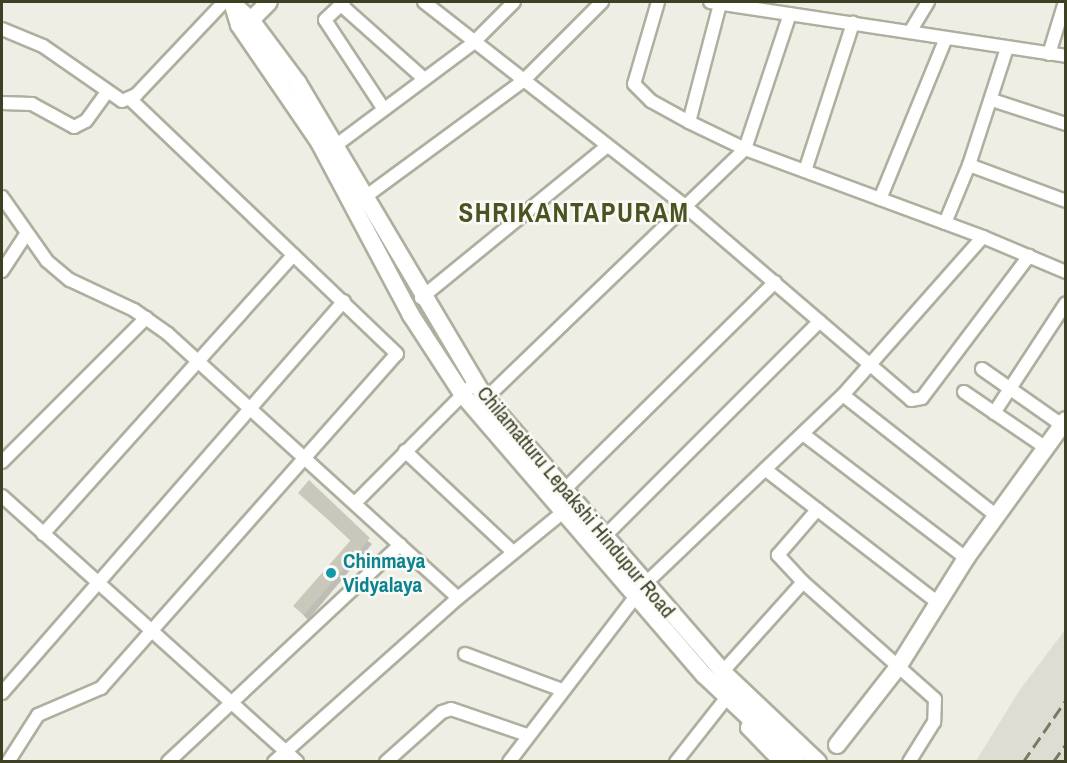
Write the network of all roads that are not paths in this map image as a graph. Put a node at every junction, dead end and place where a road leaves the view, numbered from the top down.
1 (229, 2) edge
2 (269, 2) edge
3 (424, 2) edge
4 (514, 2) edge
5 (602, 2) edge
6 (658, 2) edge
7 (928, 2) edge
8 (1065, 2) edge
9 (342, 3) edge
10 (715, 3) edge
11 (790, 14) junction
12 (251, 20) junction
13 (853, 23) junction
14 (2, 29) edge
15 (910, 32) junction
16 (946, 38) junction
17 (473, 43) junction
18 (1007, 48) junction
19 (1049, 54) junction
20 (1065, 56) edge
21 (423, 78) junction
22 (523, 81) junction
23 (106, 93) junction
24 (130, 99) junction
25 (992, 100) junction
26 (2, 103) edge
27 (382, 108) junction
28 (689, 122) junction
29 (1065, 123) edge
30 (335, 146) junction
31 (606, 147) junction
32 (745, 148) junction
33 (969, 165) junction
34 (805, 171) junction
35 (2, 197) edge
36 (880, 199) junction
37 (1065, 201) edge
38 (359, 202) junction
39 (686, 206) junction
40 (945, 223) junction
41 (25, 236) junction
42 (983, 237) junction
43 (293, 255) junction
44 (1029, 256) junction
45 (2, 271) edge
46 (1065, 272) edge
47 (775, 282) junction
48 (421, 298) junction
49 (344, 301) junction
50 (1065, 303) edge
51 (146, 318) junction
52 (820, 321) junction
53 (198, 361) junction
54 (870, 366) junction
55 (982, 369) dead end
56 (475, 382) junction
57 (1012, 391) junction
58 (964, 392) dead end
59 (461, 393) junction
60 (843, 395) junction
61 (480, 404) junction
62 (252, 408) junction
63 (994, 413) junction
64 (1064, 423) edge
65 (803, 434) junction
66 (1046, 448) junction
67 (405, 451) junction
68 (303, 454) junction
69 (4, 456) edge
70 (765, 470) junction
71 (2, 496) edge
72 (562, 502) junction
73 (355, 503) junction
74 (817, 510) junction
75 (997, 516) junction
76 (42, 534) junction
77 (604, 537) junction
78 (400, 545) junction
79 (513, 552) junction
80 (966, 558) junction
81 (97, 582) junction
82 (803, 582) junction
83 (640, 590) junction
84 (458, 598) junction
85 (937, 602) junction
86 (153, 631) junction
87 (465, 654) dead end
88 (898, 667) junction
89 (717, 678) junction
90 (562, 690) junction
91 (731, 691) junction
92 (2, 693) edge
93 (232, 702) junction
94 (753, 713) junction
95 (527, 735) junction
96 (837, 745) dead end
97 (286, 750) junction
98 (8, 762) edge
99 (168, 762) edge
100 (274, 762) edge
101 (297, 762) edge
102 (386, 762) edge
103 (509, 762) edge
104 (676, 762) edge
105 (780, 762) edge
106 (796, 762) edge
107 (818, 762) edge
108 (909, 762) edge

1 - 12 street, Chilamatturu Lepakshi Hindupur Road
1 - 24 street
1 - 38 street, Chilamatturu Lepakshi Hindupur Road
2 - 12 street
3 - 17 street
4 - 17 street
5 - 22 street
6 - 28 street
7 - 15 street
8 - 19 street
9 - 21 street
9 - 27 street
10 - 11 street
10 - 28 street
11 - 13 street
11 - 32 street
12 - 30 street, Chilamatturu Lepakshi Hindupur Road
13 - 15 street
13 - 34 street
14 - 23 street
15 - 16 street
16 - 18 street
16 - 36 street
17 - 21 street
17 - 22 street
18 - 19 street
18 - 25 street
19 - 20 street
21 - 27 street
22 - 31 street
22 - 38 street
23 - 24 street
23 - 26 street
24 - 43 street
25 - 29 street
25 - 33 street
27 - 30 street
28 - 32 street
30 - 38 street, Chilamatturu Lepakshi Hindupur Road
31 - 39 street
31 - 48 street
32 - 34 street
32 - 39 street
33 - 37 street
33 - 40 street
34 - 36 street
35 - 41 street
36 - 40 street
38 - 48 street, Chilamatturu Lepakshi Hindupur Road
38 - 59 street, Chilamatturu Lepakshi Hindupur Road
39 - 47 street
39 - 61 street
40 - 42 street
41 - 45 street
41 - 51 street
42 - 44 street
42 - 54 street
43 - 49 street
43 - 53 street
44 - 46 street
44 - 54 street
47 - 52 street
47 - 72 street
48 - 56 street, Chilamatturu Lepakshi Hindupur Road
49 - 62 street
49 - 68 street
50 - 57 street
51 - 53 street
51 - 69 street
52 - 54 street
52 - 77 street
53 - 62 street
53 - 76 street
54 - 60 street
55 - 57 street
56 - 59 street
56 - 61 street, Chilamatturu Lepakshi Hindupur Road
57 - 63 street
57 - 64 street
58 - 63 street
59 - 61 street, Chilamatturu Lepakshi Hindupur Road
59 - 67 street
60 - 65 street
60 - 75 street
61 - 72 street, Chilamatturu Lepakshi Hindupur Road
62 - 68 street
62 - 81 street
63 - 66 street
64 - 66 street
65 - 70 street
65 - 80 street
66 - 75 street
67 - 73 street
67 - 79 street
68 - 73 street
68 - 86 street
70 - 74 street
70 - 83 street
71 - 76 street
72 - 77 street, Chilamatturu Lepakshi Hindupur Road
72 - 79 street
72 - 83 street, Chilamatturu Lepakshi Hindupur Road
73 - 78 street
74 - 82 street
74 - 85 street
75 - 80 street
76 - 81 street
77 - 83 street, Chilamatturu Lepakshi Hindupur Road
78 - 84 street
78 - 93 street
79 - 84 street
80 - 85 street
81 - 86 street
81 - 92 street
82 - 88 street
82 - 89 street
83 - 89 street, Chilamatturu Lepakshi Hindupur Road
83 - 90 street
84 - 97 street
85 - 88 street
86 - 93 street
86 - 98 street
87 - 90 street
88 - 96 street
88 - 108 street
89 - 91 street, Chilamatturu Lepakshi Hindupur Road
90 - 95 street
91 - 94 street, Chilamatturu Lepakshi Hindupur Road
91 - 104 street
93 - 97 street
93 - 99 street
94 - 105 street
94 - 106 street, Chilamatturu Lepakshi Hindupur Road
94 - 107 street, Chilamatturu Lepakshi Hindupur Road
95 - 102 street
95 - 103 street
97 - 100 street
97 - 101 street

